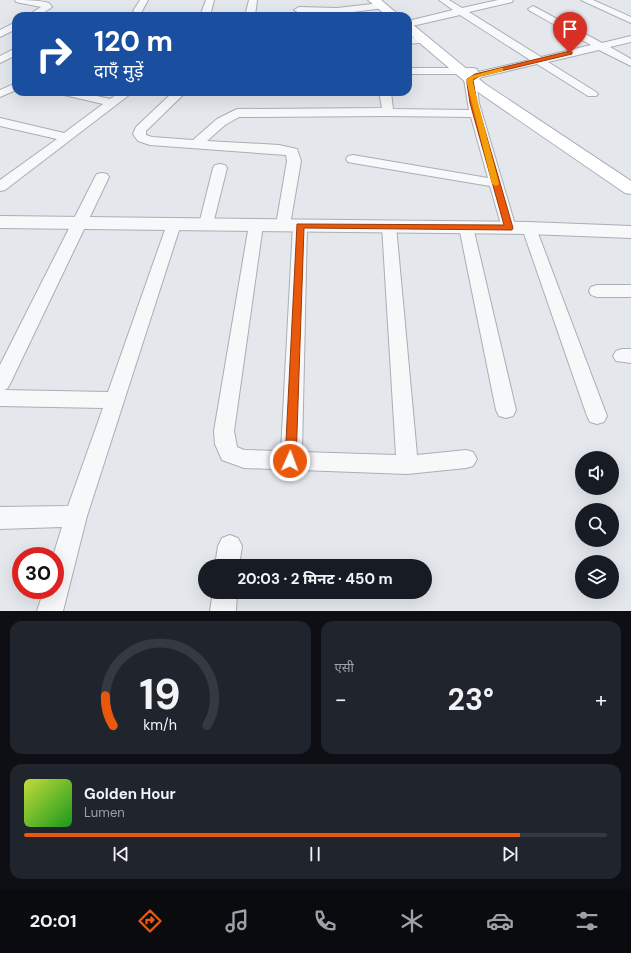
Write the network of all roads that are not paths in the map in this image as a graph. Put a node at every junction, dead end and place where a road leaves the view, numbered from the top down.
1 (18, 0) edge
2 (144, 0) edge
3 (210, 0) edge
4 (253, 0) edge
5 (443, 0) edge
6 (509, 0) edge
7 (585, 0) edge
8 (379, 2) edge
9 (486, 2) edge
10 (533, 9) dead end
11 (299, 10) dead end
12 (138, 11) dead end
13 (461, 11) junction
14 (39, 12) edge
15 (206, 12) edge
16 (251, 12) edge
17 (390, 12) edge
18 (392, 12) edge
19 (631, 20) edge
20 (412, 23) edge
21 (12, 27) edge
22 (412, 27) edge
23 (412, 28) edge
24 (0, 34) edge
25 (631, 39) edge
26 (424, 40) junction
27 (412, 41) edge
28 (5, 46) dead end
29 (601, 46) junction
30 (12, 49) edge
31 (12, 52) edge
32 (0, 60) edge
33 (539, 60) junction
34 (631, 63) edge
35 (412, 71) edge
36 (470, 74) junction
37 (12, 88) edge
38 (0, 94) edge
39 (592, 94) dead end
40 (81, 96) edge
41 (121, 96) edge
42 (176, 96) edge
43 (386, 96) edge
44 (112, 103) junction
45 (388, 112) junction
46 (477, 114) junction
47 (0, 122) edge
48 (66, 137) junction
49 (196, 144) junction
50 (354, 159) dead end
51 (220, 168) dead end
52 (6, 177) edge
53 (102, 177) dead end
54 (631, 177) edge
55 (495, 183) junction
56 (0, 187) edge
57 (631, 189) edge
58 (1, 223) edge
59 (78, 223) junction
60 (174, 224) junction
61 (206, 224) junction
62 (256, 225) junction
63 (291, 225) junction
64 (389, 226) junction
65 (466, 227) junction
66 (509, 228) junction
67 (529, 228) junction
68 (631, 232) edge
69 (597, 291) dead end
70 (631, 291) edge
71 (0, 384) edge
72 (0, 398) edge
73 (115, 400) junction
74 (506, 410) dead end
75 (597, 416) dead end
76 (466, 458) dead end
77 (290, 461) junction
78 (407, 465) junction
79 (76, 516) junction
80 (0, 518) edge
81 (224, 599) edge
82 (50, 611) edge
83 (222, 611) edge

1 - 14 street
2 - 12 street
3 - 15 street
4 - 16 street
5 - 13 street
6 - 9 street
7 - 19 street
8 - 11 street
8 - 17 main road
8 - 18 main road
9 - 13 street
10 - 29 street
13 - 20 street
13 - 33 street
21 - 24 street
22 - 36 main road
23 - 26 main road
25 - 29 street
26 - 27 street
26 - 36 main road
28 - 30 street
29 - 33 street
29 - 34 street
31 - 32 street
33 - 36 street
33 - 39 street
35 - 36 street
36 - 46 street
36 - 54 main road
36 - 57 main road
37 - 38 street
40 - 44 street
41 - 44 street
42 - 49 street
43 - 45 street
44 - 48 street
45 - 46 street
45 - 49 street
46 - 55 street
47 - 48 street
48 - 52 street
49 - 63 street
50 - 55 street
51 - 61 street
52 - 56 street
53 - 59 street
55 - 66 street
58 - 59 street
59 - 60 street
59 - 71 street
60 - 61 street
60 - 73 street
61 - 62 street
62 - 63 street
62 - 77 street
63 - 64 street
63 - 77 street
64 - 65 street
64 - 78 street
65 - 66 street
65 - 74 street
66 - 67 street
67 - 68 street
67 - 75 street
69 - 70 street
72 - 73 street
73 - 79 street
76 - 78 street
77 - 78 street
79 - 80 street
79 - 82 street
81 - 83 street

